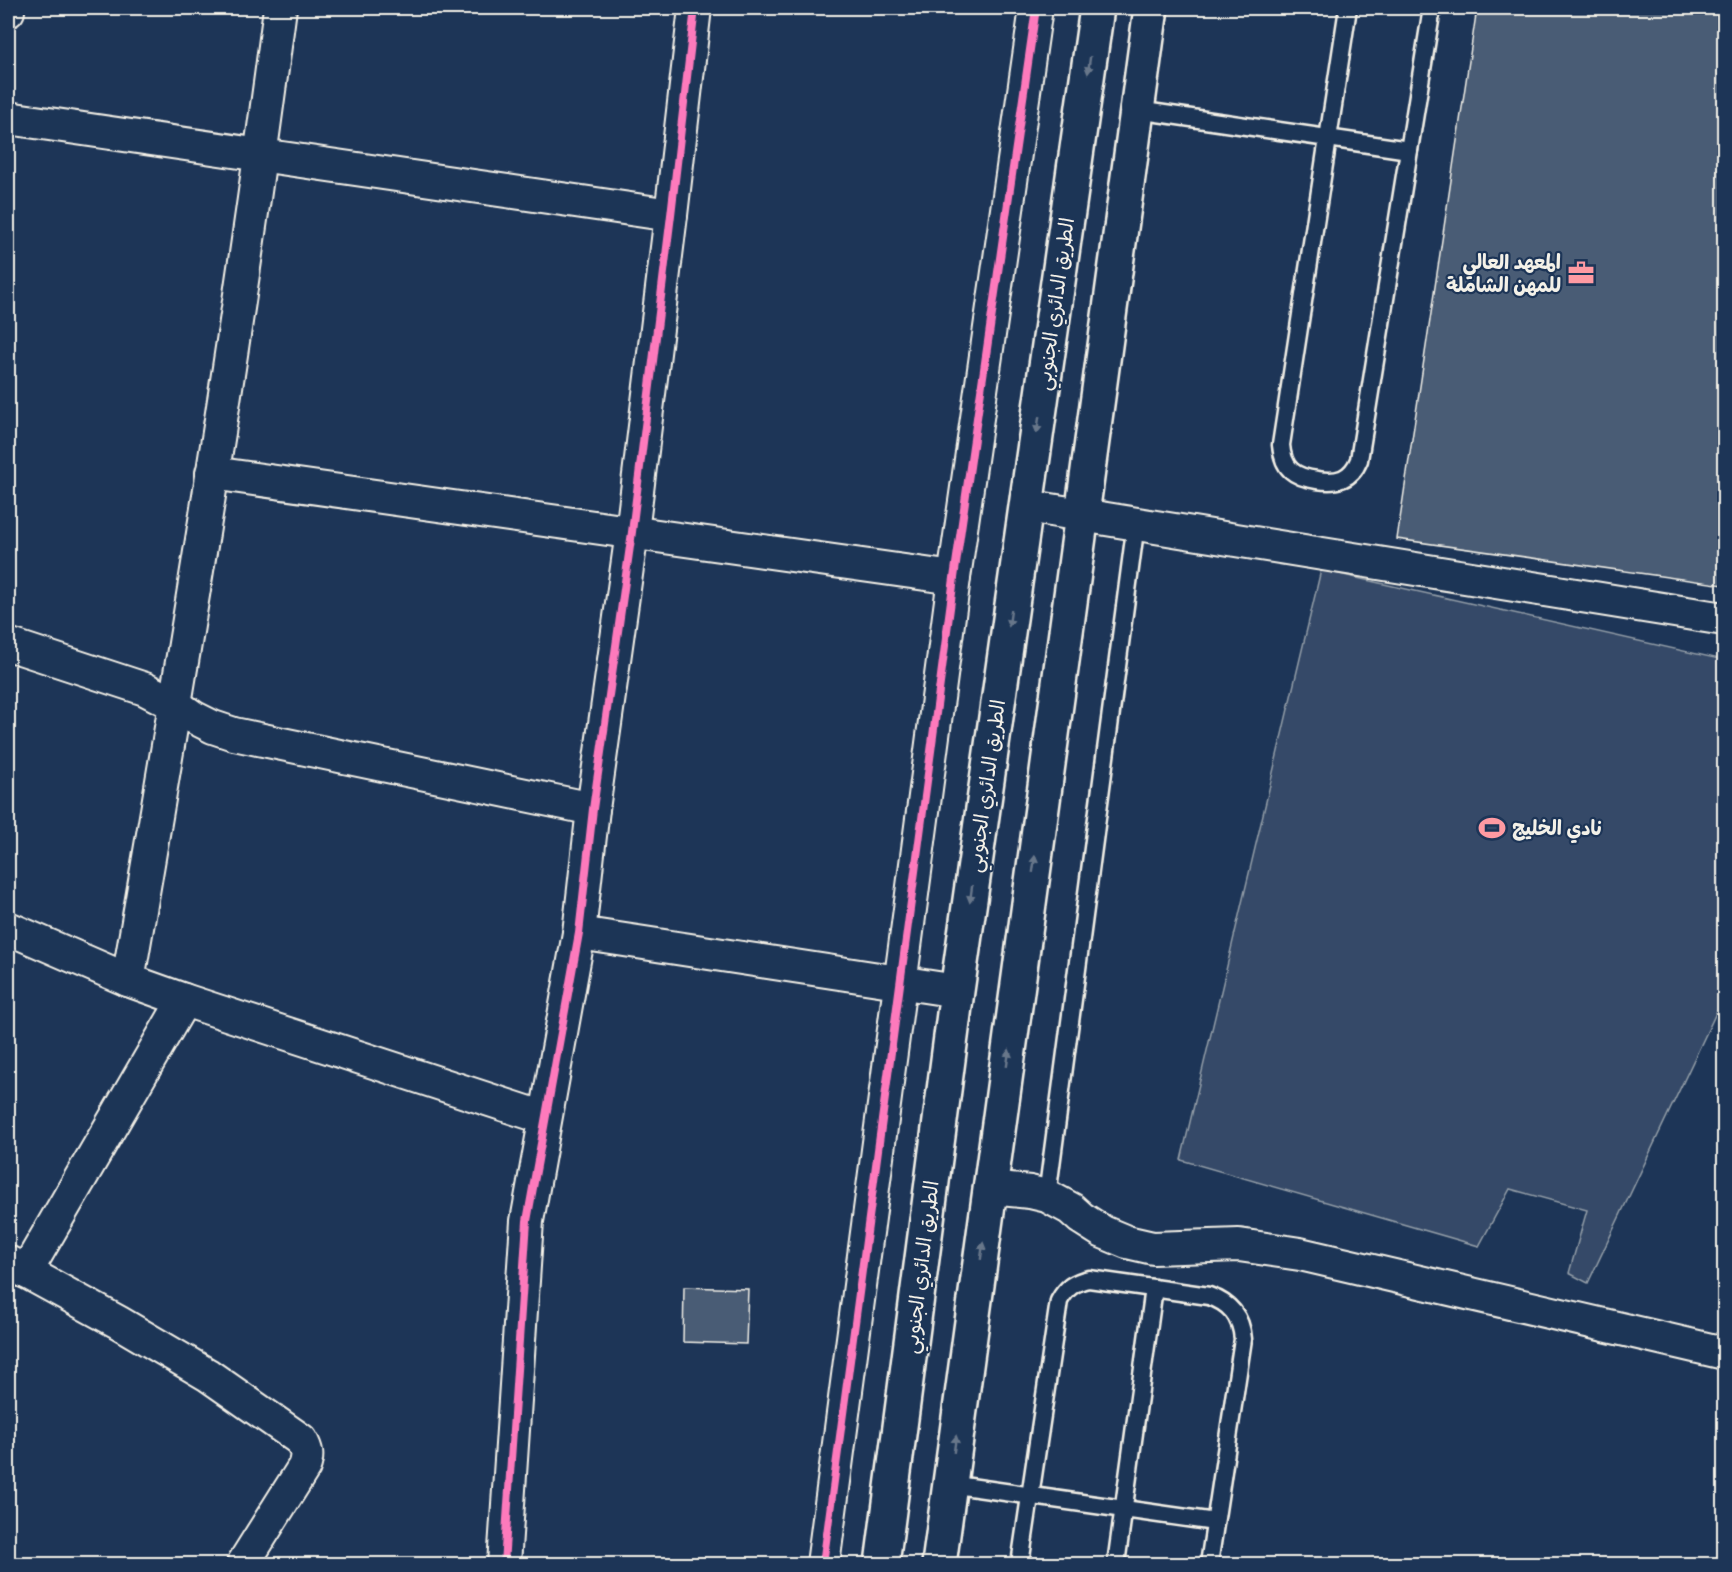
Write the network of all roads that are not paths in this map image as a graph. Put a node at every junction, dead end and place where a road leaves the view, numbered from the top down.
1 (280, 8) edge
2 (695, 8) edge
3 (1036, 8) edge
4 (1097, 8) edge
5 (1150, 8) edge
6 (1348, 8) edge
7 (1432, 8) edge
8 (1137, 110) junction
9 (8, 118) edge
10 (1329, 139) junction
11 (1409, 150) junction
12 (261, 155) junction
13 (671, 215) junction
14 (212, 473) junction
15 (1026, 506) junction
16 (1081, 515) junction
17 (1136, 524) junction
18 (632, 532) junction
19 (954, 578) junction
20 (1725, 618) edge
21 (8, 644) edge
22 (176, 705) junction
23 (593, 809) junction
24 (8, 928) edge
25 (579, 933) junction
26 (128, 980) junction
27 (901, 982) junction
28 (957, 991) junction
29 (184, 1000) junction
30 (544, 1118) junction
31 (990, 1188) junction
32 (1047, 1196) junction
33 (17, 1267) edge
34 (1154, 1288) junction
35 (1725, 1353) edge
36 (950, 1485) junction
37 (1030, 1496) junction
38 (1124, 1509) junction
39 (1215, 1522) junction
40 (243, 1564) edge
41 (504, 1564) edge
42 (823, 1564) edge
43 (882, 1564) edge
44 (939, 1564) edge
45 (1020, 1564) edge
46 (1116, 1564) edge
47 (1209, 1564) edge

1 - 12 street
2 - 13 street
3 - 19 street
4 -> 15 main road, الطريق الدائري الجنوبي
5 - 8 main road
6 - 10 lane
7 - 11 lane
8 - 10 lane
8 - 16 main road
9 - 12 street
10 - 11 lane
10 - 11 lane
12 - 13 street
12 - 14 street
13 - 18 street
14 - 18 street
14 - 22 street
15 - 16 street
15 -> 28 main road, الطريق الدائري الجنوبي
16 - 17 street
31 -> 16 main road
17 - 20 street
17 - 32 lane
18 - 19 street
18 - 23 street
19 - 27 street
21 - 22 street
22 - 23 street
22 - 26 street
23 - 25 street
24 - 26 street
25 - 27 street
25 - 30 street
26 - 29 street
27 - 28 street
27 - 42 street
28 - 43 main road, الطريق الدائري الجنوبي
29 - 30 street
29 - 33 street
30 - 41 street
31 - 32 street
36 -> 31 main road
32 - 35 street
33 - 40 street
34 - 37 lane
34 - 38 lane
34 - 39 lane
36 - 37 lane
36 - 44 main road
37 - 38 lane
37 - 45 lane
38 - 39 lane
38 - 46 lane
39 - 47 lane

